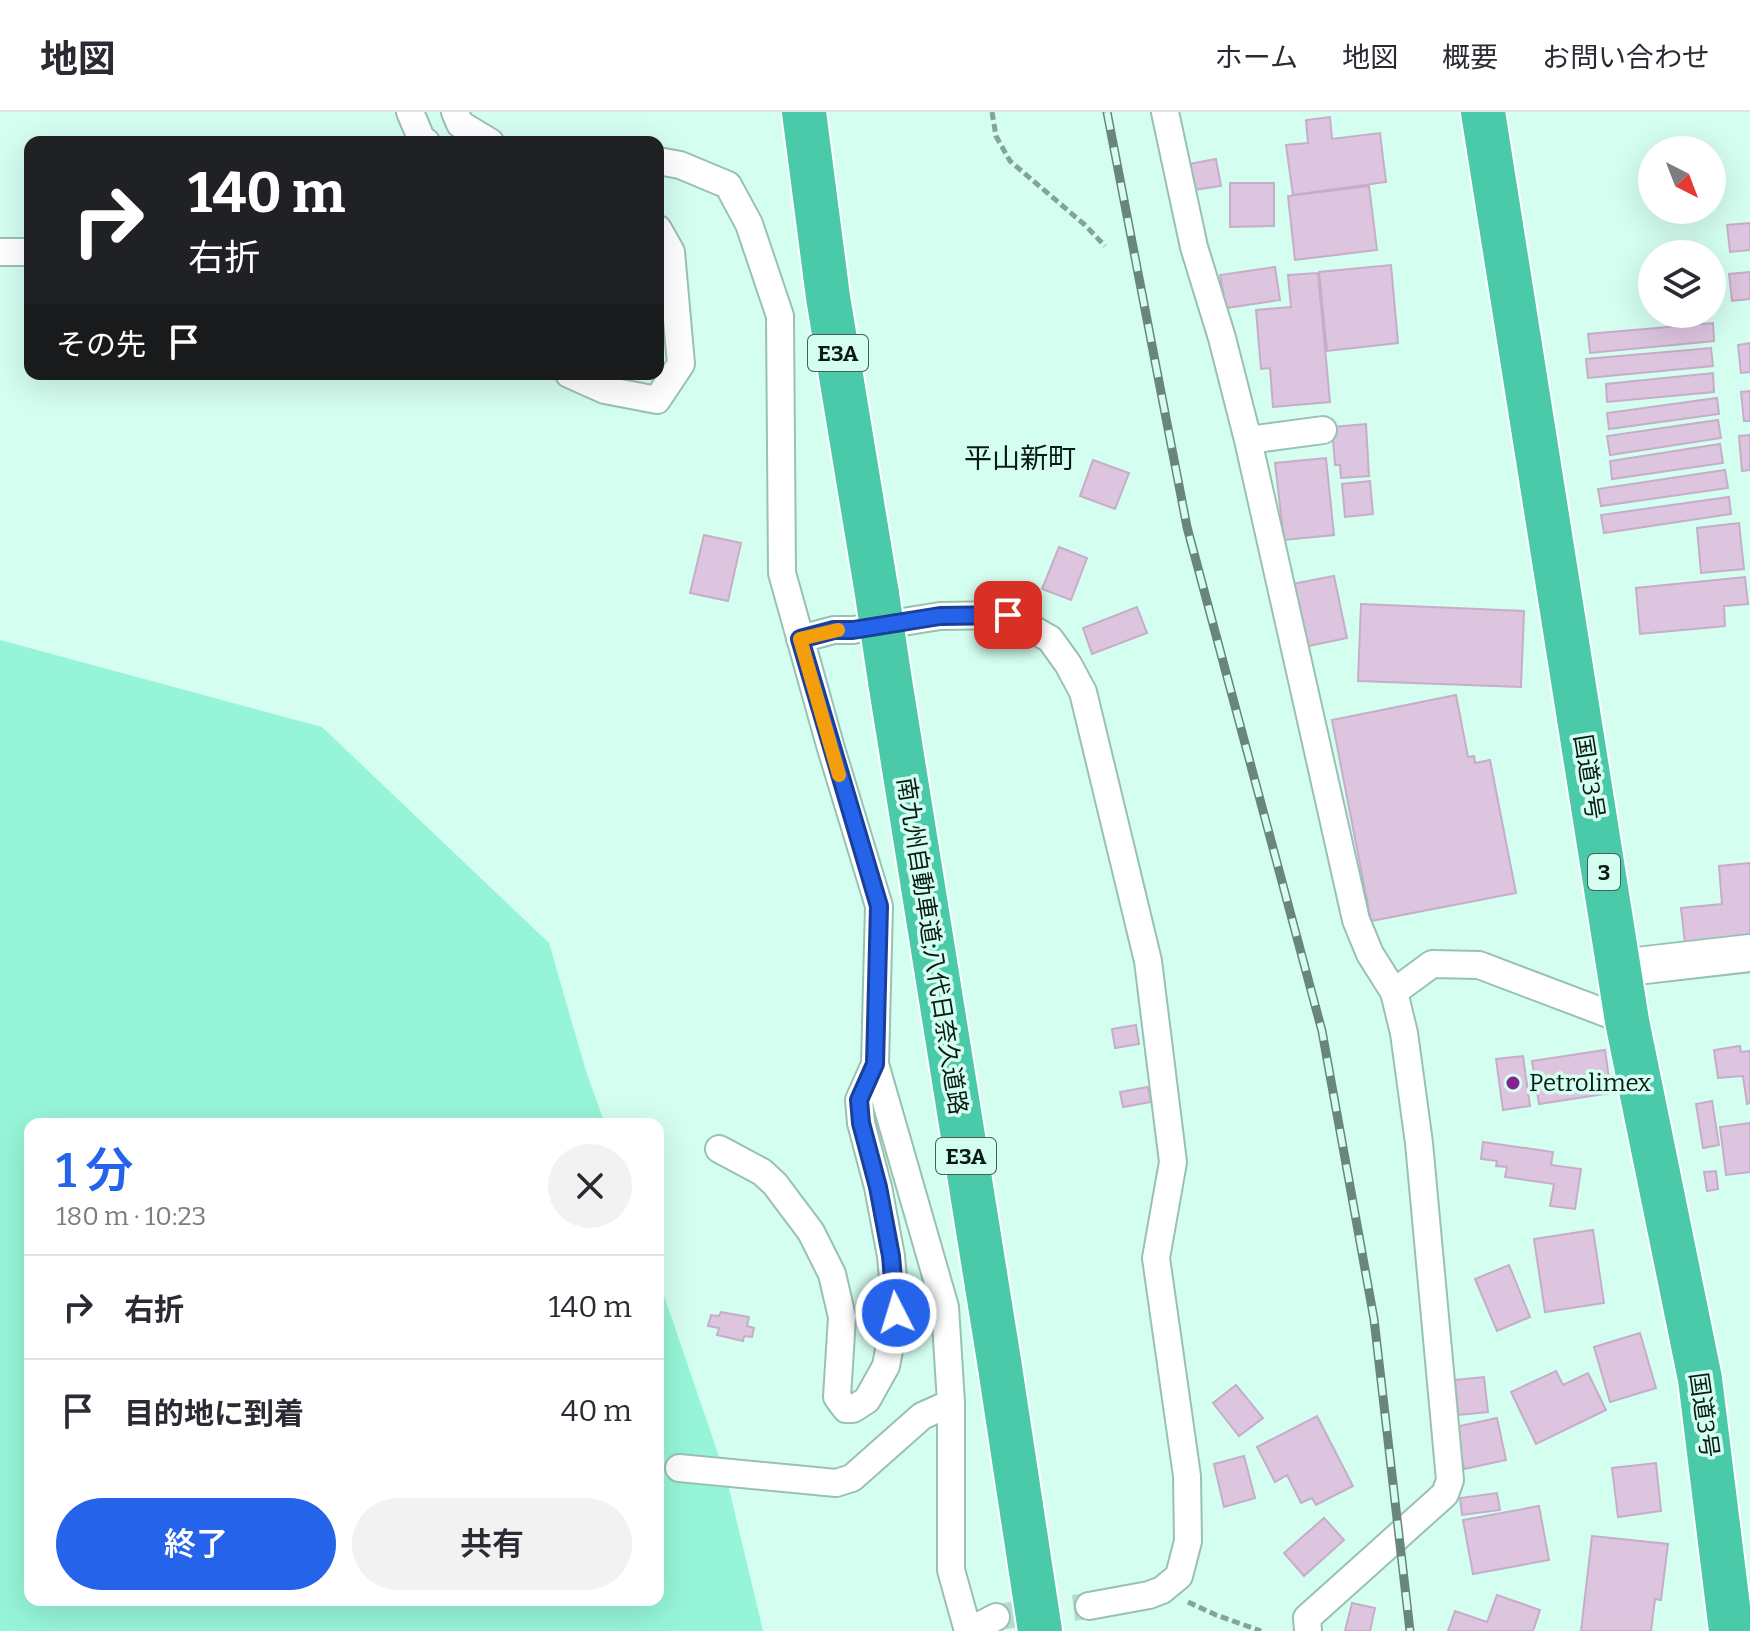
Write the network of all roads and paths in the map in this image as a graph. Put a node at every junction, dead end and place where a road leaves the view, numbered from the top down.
1 (410, 112) edge
2 (455, 112) edge
3 (804, 112) edge
4 (828, 112) edge
5 (992, 112) edge
6 (1165, 112) edge
7 (1483, 112) edge
8 (420, 136) edge
9 (480, 136) edge
10 (664, 162) edge
11 (664, 240) edge
12 (1105, 246) dead end
13 (0, 252) edge
14 (24, 252) edge
15 (582, 380) edge
16 (1323, 430) dead end
17 (1248, 440) junction
18 (877, 594) junction
19 (800, 639) junction
20 (1750, 953) edge
21 (1619, 968) junction
22 (1394, 992) junction
23 (1627, 1021) junction
24 (875, 1064) junction
25 (719, 1149) dead end
26 (951, 1403) junction
27 (679, 1468) dead end
28 (1162, 1590) junction
29 (1089, 1606) tunnel mouth
30 (996, 1617) tunnel mouth
31 (969, 1631) edge
32 (1040, 1631) edge
33 (1261, 1631) edge
34 (1308, 1631) edge
35 (1731, 1631) edge

1 - 8 street
2 - 9 street
3 - 18 highway, 南九州自動車道;八代日奈久道路 / E3A
4 - 18 highway, 南九州自動車道;八代日奈久道路 / E3A
5 - 12 path
6 - 17 street
7 - 21 highway, 国道3号 / 3
10 - 19 street
11 - 15 street
13 - 14 street
16 - 17 street
17 - 22 street
18 - 32 highway, 南九州自動車道;八代日奈久道路 / E3A, bridge
19 - 24 street
19 - 28 street
20 - 21 street
21 - 23 highway, 国道3号 / 3
22 - 23 street
22 - 34 street
23 - 35 highway, 国道3号 / 3
24 - 25 street
24 - 26 street
26 - 27 street
26 - 31 street
28 - 29 street
28 - 33 path
30 - 31 street

